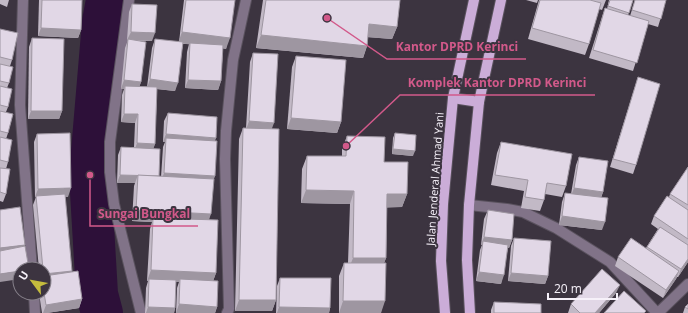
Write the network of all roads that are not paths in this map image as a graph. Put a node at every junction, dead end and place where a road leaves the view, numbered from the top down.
1 (23, 0) edge
2 (129, 0) edge
3 (246, 0) edge
4 (474, 0) edge
5 (500, 0) edge
6 (453, 98) junction
7 (479, 102) junction
8 (469, 205) junction
9 (31, 261) edge
10 (688, 284) edge
11 (34, 301) edge
12 (35, 313) edge
13 (141, 313) edge
14 (227, 313) edge
15 (445, 313) edge
16 (470, 313) edge
17 (658, 313) edge

1 - 9 street
2 - 13 street
3 - 14 street
4 - 6 main road, Jalan Jenderal Ahmad Yani
5 - 7 main road
6 - 7 main road
6 - 15 main road, Jalan Jenderal Ahmad Yani
7 - 8 main road
8 - 16 main road
8 - 17 street
10 - 17 street
11 - 12 street

